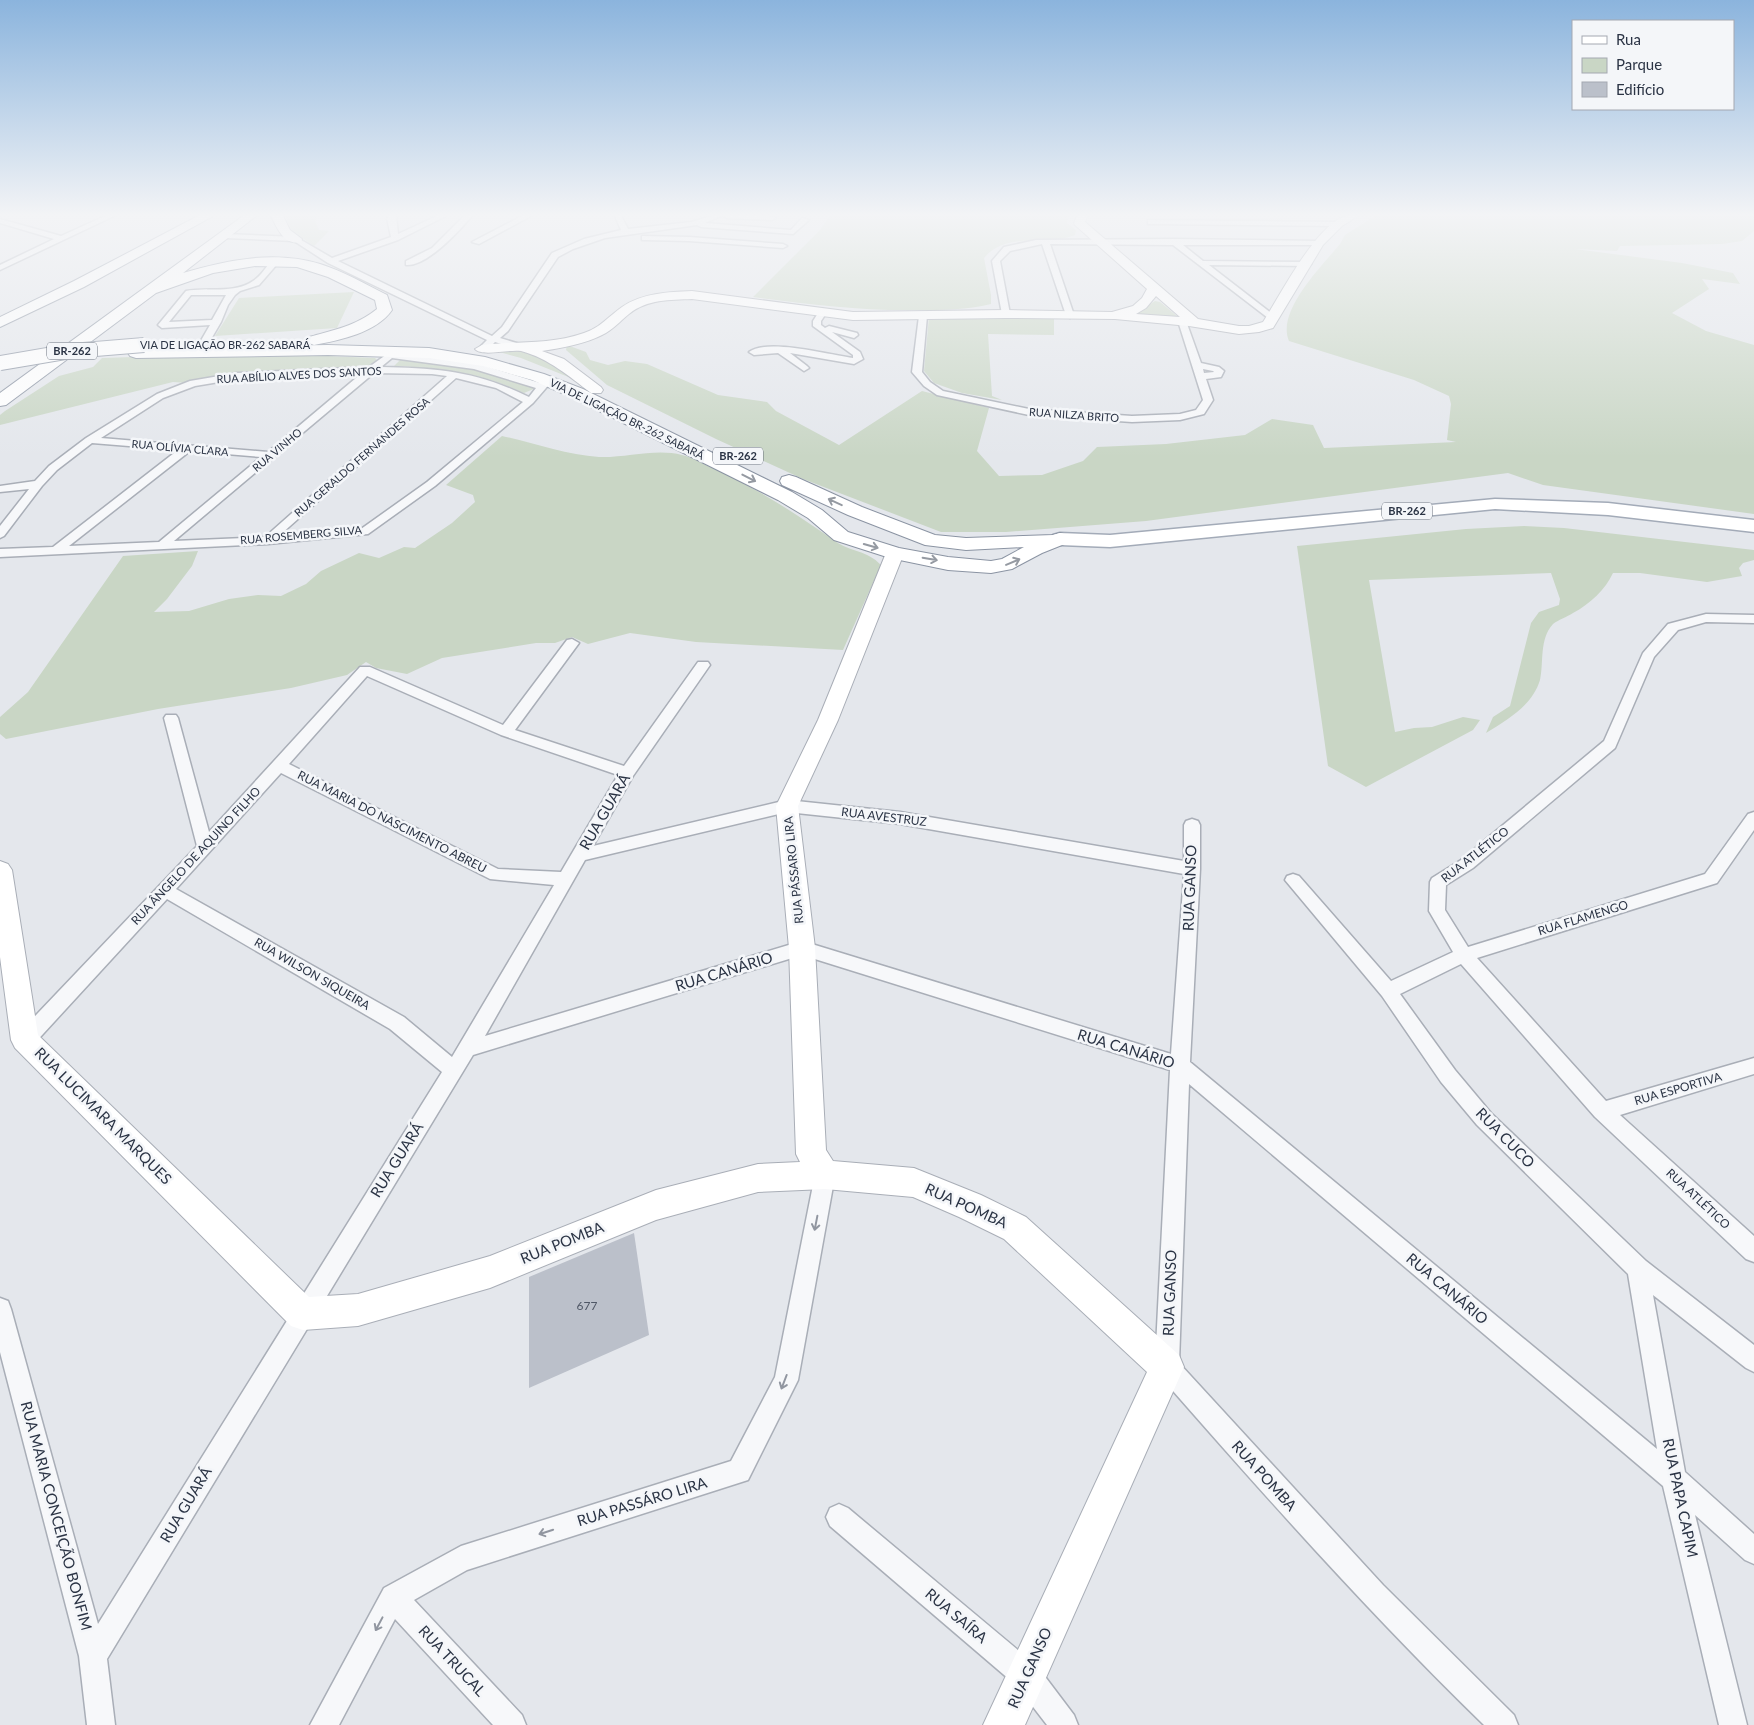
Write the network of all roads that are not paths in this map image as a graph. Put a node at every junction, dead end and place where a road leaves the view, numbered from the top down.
1 (54, 296) edge
2 (129, 296) edge
3 (143, 296) edge
4 (186, 296) edge
5 (229, 296) edge
6 (379, 296) edge
7 (397, 296) edge
8 (523, 296) edge
9 (669, 296) edge
10 (704, 296) edge
11 (1003, 296) edge
12 (1064, 296) edge
13 (1150, 296) edge
14 (1158, 296) edge
15 (1245, 296) edge
16 (1286, 296) edge
17 (823, 312) junction
18 (1006, 314) junction
19 (1070, 315) junction
20 (923, 316) junction
21 (1112, 316) junction
22 (1272, 318) junction
23 (217, 322) junction
24 (1187, 322) junction
25 (0, 323) edge
26 (817, 326) junction
27 (854, 335) dead end
28 (484, 341) junction
29 (565, 343) junction
30 (204, 344) junction
31 (295, 344) junction
32 (520, 347) junction
33 (140, 349) junction
34 (779, 349) junction
35 (328, 350) junction
36 (754, 352) dead end
37 (390, 356) junction
38 (559, 362) junction
39 (0, 364) edge
40 (1196, 365) junction
41 (804, 368) dead end
42 (0, 370) edge
43 (374, 370) junction
44 (455, 374) junction
45 (1199, 376) junction
46 (542, 382) junction
47 (0, 388) edge
48 (596, 390) junction
49 (0, 401) edge
50 (530, 401) junction
51 (1005, 408) junction
52 (1015, 416) dead end
53 (90, 440) junction
54 (186, 449) junction
55 (271, 455) junction
56 (38, 484) junction
57 (0, 489) edge
58 (1754, 526) edge
59 (0, 534) edge
60 (1060, 539) junction
61 (268, 540) junction
62 (966, 544) junction
63 (162, 545) junction
64 (55, 551) junction
65 (0, 553) edge
66 (895, 553) junction
67 (965, 566) junction
68 (1754, 618) edge
69 (572, 643) dead end
70 (702, 665) dead end
71 (171, 718) dead end
72 (506, 732) junction
73 (280, 766) junction
74 (627, 773) junction
75 (787, 806) junction
76 (1754, 818) edge
77 (1192, 826) dead end
78 (205, 848) junction
79 (579, 855) junction
80 (1192, 869) junction
81 (0, 870) edge
82 (565, 879) junction
83 (1293, 880) dead end
84 (165, 890) junction
85 (802, 948) junction
86 (1464, 955) junction
87 (1388, 991) junction
88 (25, 1040) junction
89 (467, 1049) junction
90 (1180, 1065) junction
91 (1754, 1066) edge
92 (453, 1069) junction
93 (1602, 1111) junction
94 (825, 1175) junction
95 (1754, 1251) edge
96 (1638, 1269) junction
97 (0, 1309) edge
98 (303, 1314) junction
99 (1754, 1360) edge
100 (1167, 1367) junction
101 (1674, 1479) junction
102 (839, 1517) dead end
103 (1754, 1551) edge
104 (393, 1597) junction
105 (93, 1656) junction
106 (1027, 1676) junction
107 (101, 1725) edge
108 (324, 1725) edge
109 (512, 1725) edge
110 (1004, 1725) edge
111 (1064, 1725) edge
112 (1504, 1725) edge
113 (1733, 1725) edge

1 - 25 highway
2 - 47 highway
3 - 49 highway
4 - 23 street
5 - 23 street
6 - 31 highway
7 - 28 street, VIA DE LIGAÇÃO BR-262 SABARÁ
8 - 28 street
9 - 29 street
10 - 17 street
11 - 18 street
12 - 19 street
13 - 21 street
14 - 24 street
15 - 22 street
16 - 22 street
17 - 20 street
17 - 26 street
18 - 19 street
18 - 20 street
19 - 21 street
20 - 51 street, RUA NILZA BRITO
21 - 24 street
22 - 24 street
23 - 30 street
24 - 40 street, RUA NILZA BRITO
26 - 27 street
26 - 34 street
28 - 31 highway, VIA DE LIGAÇÃO BR-262 SABARÁ / BR-262
28 - 32 street
28 - 46 highway
28 - 48 highway, VIA DE LIGAÇÃO BR-262 SABARÁ / BR-262
29 - 32 street
29 - 38 street
30 - 31 highway, VIA DE LIGAÇÃO BR-262 SABARÁ / BR-262
30 - 33 highway, VIA DE LIGAÇÃO BR-262 SABARÁ / BR-262
32 - 38 street, VIA DE LIGAÇÃO BR-262 SABARÁ
33 - 35 highway, VIA DE LIGAÇÃO BR-262 SABARÁ / BR-262
33 - 39 highway, VIA DE LIGAÇÃO BR-262 SABARÁ / BR-262, bridge
33 - 42 highway, VIA DE LIGAÇÃO BR-262 SABARÁ / BR-262
34 - 36 street
34 - 41 street
35 - 37 street, VIA DE LIGAÇÃO BR-262 SABARÁ
35 - 46 highway, VIA DE LIGAÇÃO BR-262 SABARÁ / BR-262
37 - 43 street, RUA VINHO
37 - 46 street, VIA DE LIGAÇÃO BR-262 SABARÁ
38 - 48 street, VIA DE LIGAÇÃO BR-262 SABARÁ
40 - 45 street, RUA NILZA BRITO
40 - 45 street
43 - 44 street, RUA ABÍLIO ALVES DOS SANTOS
43 - 53 street, RUA ABÍLIO ALVES DOS SANTOS
43 - 55 street, RUA VINHO
44 - 50 street, RUA ABÍLIO ALVES DOS SANTOS
44 - 61 street, RUA GERALDO FERNANDES ROSA
45 - 51 street, RUA NILZA BRITO
46 - 50 street, RUA ROSEMBERG SILVA
46 -> 66 highway, VIA DE LIGAÇÃO BR-262 SABARÁ / BR-262
62 -> 48 highway, VIA DE LIGAÇÃO BR-262 SABARÁ / BR-262
50 - 61 street, RUA ROSEMBERG SILVA
51 - 52 street
53 - 54 street, RUA OLÍVIA CLARA
53 - 56 street, RUA ABÍLIO ALVES DOS SANTOS
54 - 55 street, RUA OLÍVIA CLARA
54 - 64 street
55 - 63 street, RUA VINHO
56 - 57 street
56 - 59 street, RUA ABÍLIO ALVES DOS SANTOS
58 - 60 main road, BR-262
60 - 62 highway, BR-262
67 -> 60 highway, BR-262
61 - 63 street, RUA ROSEMBERG SILVA
62 - 67 highway
63 - 64 street, RUA ROSEMBERG SILVA
64 - 65 street, RUA ROSEMBERG SILVA
66 -> 67 highway, VIA DE LIGAÇÃO BR-262 SABARÁ / BR-262
66 - 75 street, RUA PÁSSARO LIRA
68 - 86 street, RUA ATLÉTICO
69 - 72 street
70 - 74 street, RUA GUARÁ
71 - 78 street
72 - 73 street, RUA ÂNGELO DE AQUINO FILHO
72 - 74 street
73 - 78 street, RUA ÂNGELO DE AQUINO FILHO
73 - 82 street, RUA MARIA DO NASCIMENTO ABREU
74 - 79 street, RUA GUARÁ
75 - 79 street, RUA AVESTRUZ
75 - 80 street, RUA AVESTRUZ
75 - 85 street, RUA PÁSSARO LIRA
76 - 86 street, RUA FLAMENGO
77 - 80 street, RUA GANSO
78 - 84 street, RUA ÂNGELO DE AQUINO FILHO
79 - 82 street, RUA GUARÁ
80 - 90 street, RUA GANSO
81 - 88 street, RUA LUCIMARA MARQUES
82 - 89 street, RUA GUARÁ
83 - 87 street, RUA CUCO
84 - 88 street, RUA ÂNGELO DE AQUINO FILHO
84 - 92 street, RUA WILSON SIQUEIRA
85 - 89 street, RUA CANÁRIO
85 - 90 street, RUA CANÁRIO
85 - 94 street, RUA PÁSSARO LIRA
86 - 87 street, RUA FLAMENGO
86 - 93 street, RUA ATLÉTICO
87 - 96 street, RUA CUCO
88 - 98 street, RUA LUCIMARA MARQUES
89 - 92 street, RUA GUARÁ
90 - 100 street, RUA GANSO
90 - 101 street, RUA CANÁRIO
91 - 93 street, RUA ESPORTIVA
92 - 98 street, RUA GUARÁ
93 - 95 street, RUA ATLÉTICO
94 - 98 street, RUA POMBA
94 - 100 street, RUA POMBA
94 -> 104 street, RUA PASSÁRO LIRA
96 - 99 street, RUA CUCO
96 - 101 street, RUA PAPA CAPIM
97 - 105 street, RUA MARIA CONCEIÇÃO BONFIM
98 - 105 street, RUA GUARÁ
100 - 106 street, RUA GANSO
100 - 112 street, RUA POMBA
101 - 103 street, RUA CANÁRIO
101 - 113 street, RUA PAPA CAPIM
102 - 106 street, RUA SAÍRA
104 -> 108 street
104 - 109 street, RUA TRUCAL
105 - 107 street, RUA MARIA CONCEIÇÃO BONFIM
106 - 110 street, RUA GANSO
106 - 111 street, RUA SAÍRA

